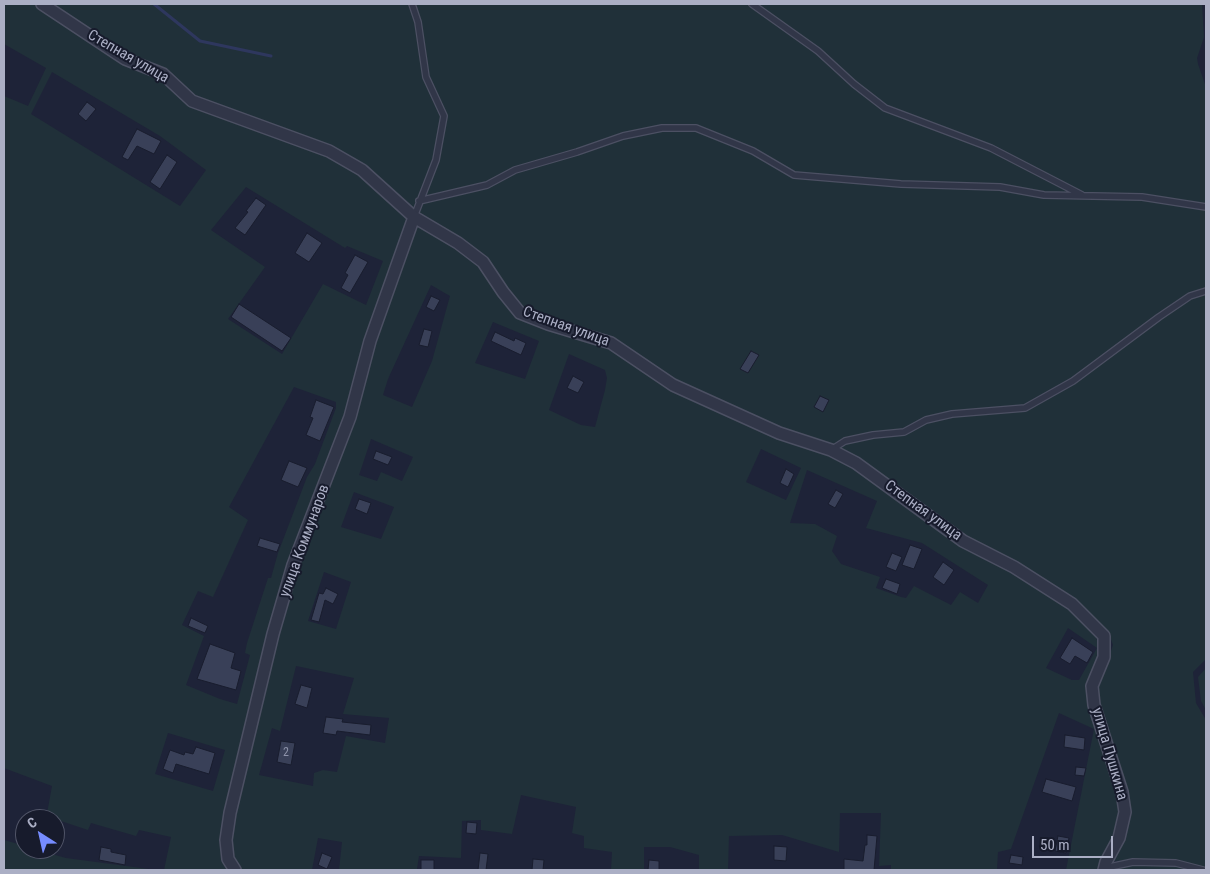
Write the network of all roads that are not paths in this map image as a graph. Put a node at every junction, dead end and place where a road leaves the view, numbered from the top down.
1 (42, 4) edge
2 (412, 4) edge
3 (752, 4) edge
4 (1084, 196) junction
5 (419, 201) junction
6 (1206, 206) edge
7 (414, 217) junction
8 (1206, 291) edge
9 (831, 450) junction
10 (1104, 636) joint
11 (1105, 869) edge
12 (235, 870) edge
13 (1203, 870) edge

1 - 7 street, Степная улица
2 - 5 lane
3 - 4 lane
4 - 5 lane
4 - 6 lane
5 - 7 lane
7 - 9 street, Степная улица
7 - 12 street, улица Коммунаров
8 - 9 lane
9 - 10 street, Степная улица
10 - 11 street, улица Пушкина
11 - 13 lane

